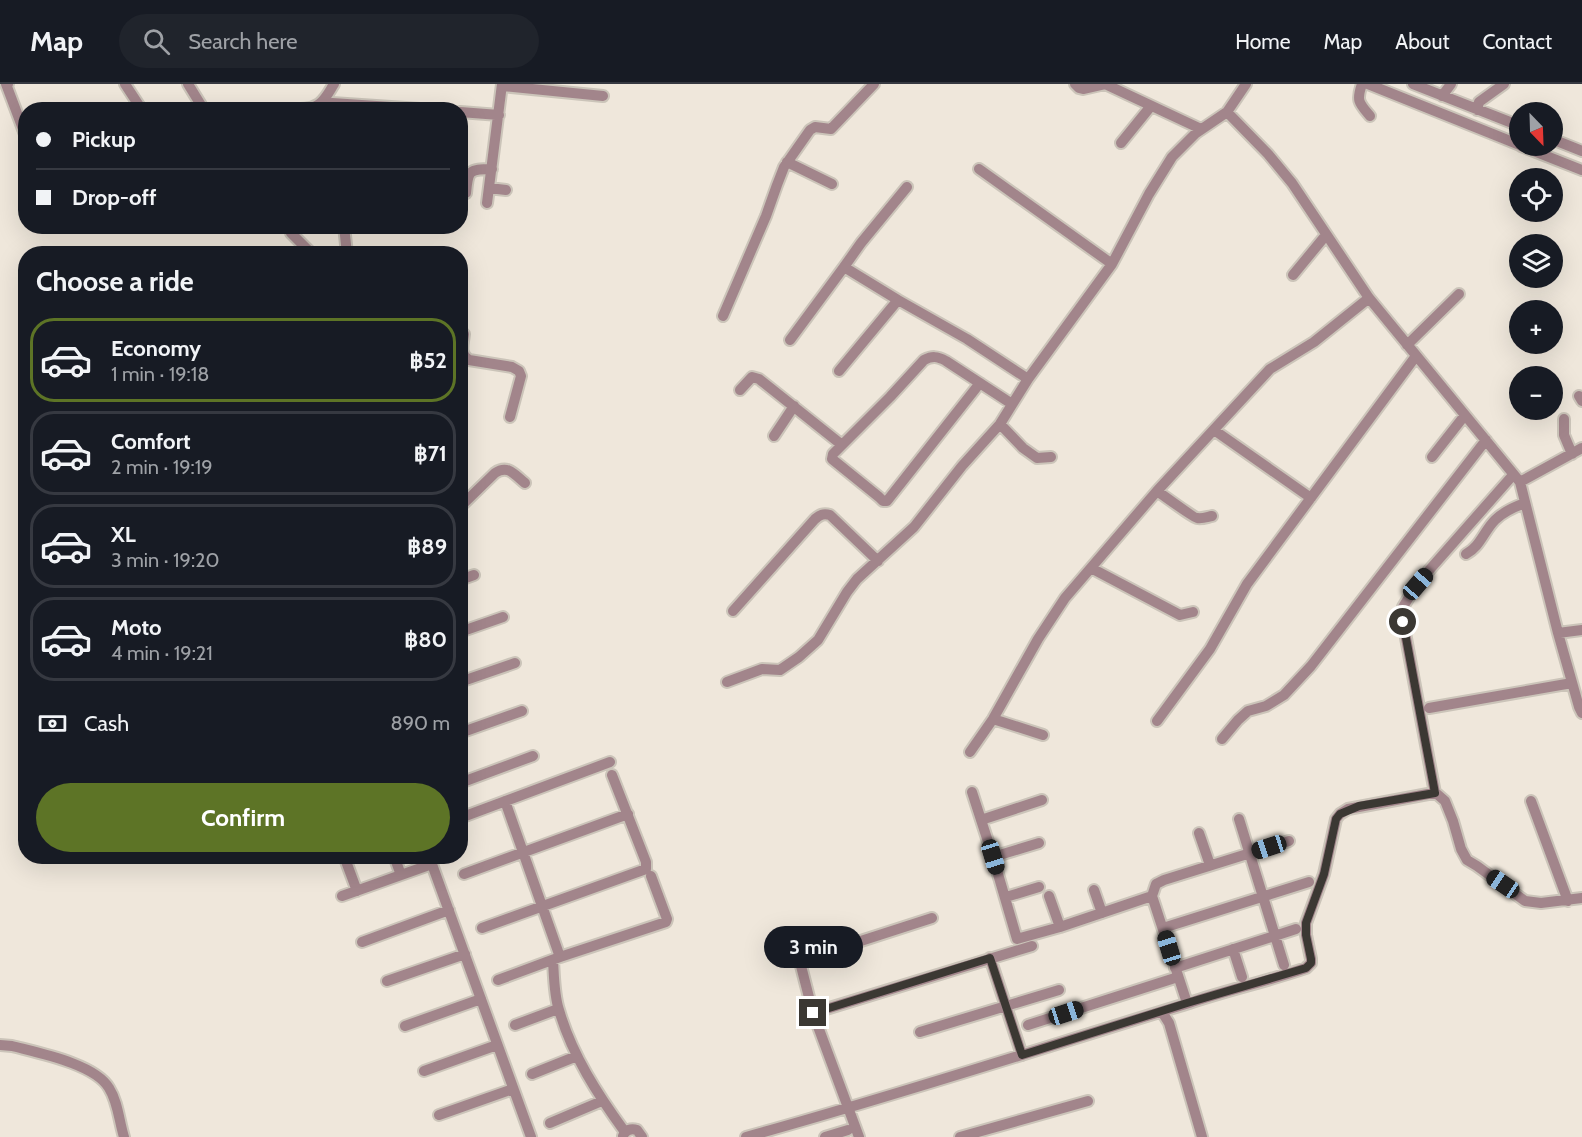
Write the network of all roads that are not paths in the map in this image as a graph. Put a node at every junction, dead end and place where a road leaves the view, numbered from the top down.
1 (7, 84) edge
2 (124, 84) edge
3 (188, 84) edge
4 (334, 84) edge
5 (874, 84) edge
6 (1075, 84) edge
7 (1246, 84) edge
8 (1362, 84) edge
9 (1368, 84) edge
10 (1413, 84) edge
11 (1451, 84) edge
12 (1504, 84) edge
13 (502, 85) edge
14 (603, 96) dead end
15 (1442, 96) junction
16 (136, 102) edge
17 (199, 102) edge
18 (330, 102) edge
19 (1151, 106) junction
20 (1477, 110) junction
21 (1227, 112) junction
22 (468, 113) edge
23 (18, 115) edge
24 (499, 116) junction
25 (1370, 116) dead end
26 (1509, 122) edge
27 (1202, 129) junction
28 (1509, 141) edge
29 (1121, 143) dead end
30 (1563, 143) edge
31 (1582, 151) edge
32 (1547, 156) edge
33 (788, 162) junction
34 (492, 169) junction
35 (979, 169) dead end
36 (1582, 170) edge
37 (468, 175) edge
38 (832, 184) dead end
39 (907, 187) dead end
40 (489, 188) junction
41 (506, 190) dead end
42 (487, 204) dead end
43 (292, 234) edge
44 (1326, 235) junction
45 (304, 246) edge
46 (1112, 264) junction
47 (844, 267) junction
48 (1293, 275) dead end
49 (1460, 294) dead end
50 (1369, 298) junction
51 (898, 300) junction
52 (723, 316) dead end
53 (789, 340) dead end
54 (1407, 345) junction
55 (1416, 356) junction
56 (468, 359) edge
57 (839, 371) dead end
58 (1028, 379) junction
59 (980, 383) junction
60 (740, 390) dead end
61 (1012, 404) junction
62 (794, 406) junction
63 (1466, 415) junction
64 (510, 417) dead end
65 (1564, 419) dead end
66 (1000, 424) junction
67 (1214, 430) junction
68 (774, 436) dead end
69 (1486, 440) junction
70 (842, 445) junction
71 (1582, 448) edge
72 (1572, 454) junction
73 (1051, 457) dead end
74 (1432, 457) dead end
75 (1516, 478) junction
76 (525, 483) dead end
77 (1157, 491) junction
78 (1311, 498) junction
79 (468, 499) edge
80 (1525, 503) junction
81 (1212, 516) dead end
82 (1466, 554) dead end
83 (878, 561) junction
84 (1091, 568) junction
85 (474, 575) dead end
86 (468, 577) edge
87 (733, 611) dead end
88 (1193, 612) dead end
89 (503, 616) dead end
90 (468, 629) edge
91 (1582, 630) edge
92 (1558, 633) junction
93 (515, 663) dead end
94 (468, 679) edge
95 (727, 682) dead end
96 (1572, 683) junction
97 (1429, 708) dead end
98 (522, 711) dead end
99 (1582, 713) edge
100 (993, 719) junction
101 (1157, 721) dead end
102 (468, 730) edge
103 (1043, 735) dead end
104 (1222, 739) dead end
105 (970, 752) dead end
106 (533, 756) dead end
107 (609, 762) dead end
108 (612, 775) dead end
109 (468, 780) edge
110 (972, 792) dead end
111 (1435, 793) junction
112 (1042, 800) dead end
113 (505, 801) junction
114 (1531, 801) dead end
115 (628, 814) junction
116 (468, 815) edge
117 (1239, 819) dead end
118 (981, 820) junction
119 (1199, 833) dead end
120 (1289, 841) dead end
121 (1039, 843) dead end
122 (523, 853) junction
123 (1250, 853) junction
124 (993, 857) junction
125 (347, 864) edge
126 (397, 864) edge
127 (423, 864) edge
128 (432, 864) edge
129 (1210, 865) junction
130 (464, 874) dead end
131 (401, 875) junction
132 (651, 876) dead end
133 (1309, 882) dead end
134 (1039, 887) dead end
135 (1094, 890) dead end
136 (357, 891) junction
137 (342, 896) dead end
138 (1049, 896) dead end
139 (1152, 896) junction
140 (1262, 896) junction
141 (1006, 897) junction
142 (1582, 898) edge
143 (1568, 901) junction
144 (542, 905) junction
145 (449, 910) junction
146 (1102, 913) junction
147 (932, 918) dead end
148 (1060, 927) junction
149 (482, 928) dead end
150 (1163, 928) junction
151 (1296, 929) dead end
152 (1275, 936) junction
153 (362, 942) dead end
154 (1032, 946) dead end
155 (1233, 949) junction
156 (465, 954) junction
157 (557, 958) junction
158 (990, 958) junction
159 (1284, 965) dead end
160 (1177, 972) junction
161 (1242, 977) dead end
162 (498, 980) dead end
163 (387, 981) dead end
164 (1059, 990) dead end
165 (481, 999) junction
166 (1187, 1003) junction
167 (1005, 1007) junction
168 (558, 1009) junction
169 (1162, 1012) junction
170 (813, 1013) junction
171 (515, 1025) dead end
172 (1028, 1025) dead end
173 (405, 1026) dead end
174 (920, 1032) dead end
175 (0, 1045) edge
176 (497, 1045) junction
177 (1022, 1055) junction
178 (577, 1056) junction
179 (424, 1071) dead end
180 (532, 1074) dead end
181 (513, 1089) junction
182 (602, 1101) junction
183 (1088, 1101) dead end
184 (849, 1108) junction
185 (440, 1116) dead end
186 (550, 1123) dead end
187 (848, 1130) dead end
188 (624, 1134) edge
189 (526, 1136) edge
190 (753, 1136) edge
191 (124, 1137) edge
192 (642, 1137) edge
193 (825, 1137) edge
194 (859, 1137) edge
195 (960, 1137) edge
196 (1202, 1137) edge

1 - 23 street
2 - 16 street
3 - 17 street
4 - 18 street
5 - 33 street
6 - 19 street
7 - 21 street
8 - 25 street
9 - 28 street
10 - 15 street
11 - 15 street
12 - 20 street
13 - 14 street
13 - 24 street
15 - 20 street
19 - 27 street
19 - 29 street
20 - 26 street
21 - 27 street
21 - 44 street
22 - 24 street
24 - 34 street
27 - 46 street
30 - 31 street
32 - 36 street
33 - 38 street
33 - 52 street
34 - 37 street
34 - 40 street
35 - 46 street
39 - 47 street
40 - 41 street
40 - 42 street
43 - 45 street
44 - 48 street
44 - 50 street
46 - 58 street
47 - 51 street
47 - 53 street
49 - 54 street
50 - 54 street
50 - 67 street
51 - 57 street
51 - 58 street
54 - 55 street
55 - 63 street
55 - 78 street
56 - 64 street
58 - 61 street
59 - 61 street
59 - 70 street
59 - 70 street
60 - 62 street
61 - 66 street
62 - 68 street
62 - 70 street
63 - 69 street
63 - 74 street
65 - 72 street
66 - 73 street
66 - 83 street
67 - 77 street
67 - 78 street
69 - 75 street
69 - 104 street
71 - 72 street
72 - 75 street
75 - 80 street
75 - 111 street
76 - 79 street
77 - 81 street
77 - 84 street
78 - 101 street
80 - 82 street
80 - 92 street
83 - 87 street
83 - 95 street
84 - 88 street
84 - 100 street
85 - 86 street
89 - 90 street
91 - 92 street
92 - 96 street
93 - 94 street
96 - 97 street
96 - 99 street
98 - 102 street
100 - 103 street
100 - 105 street
106 - 109 street
107 - 113 street
108 - 115 street
110 - 118 street
111 - 143 street
111 - 166 street
112 - 118 street
113 - 116 street
113 - 122 street
114 - 143 street
115 - 122 street
115 - 144 street
117 - 123 street
118 - 124 street
119 - 129 street
120 - 123 street
121 - 124 street
122 - 130 street
122 - 144 street
123 - 129 street
123 - 140 street
124 - 141 street
125 - 136 street
126 - 131 street
127 - 131 street
128 - 145 street
129 - 139 street
131 - 136 street
132 - 157 street
133 - 140 street
134 - 141 street
135 - 146 street
136 - 137 street
138 - 148 street
139 - 146 street
139 - 150 street
140 - 150 street
140 - 152 street
141 - 148 street
142 - 143 street
144 - 149 street
144 - 157 street
145 - 153 street
145 - 156 street
146 - 148 street
147 - 170 street
150 - 160 street
151 - 152 street
152 - 155 street
152 - 159 street
154 - 158 street
155 - 160 street
155 - 161 street
156 - 163 street
156 - 165 street
157 - 162 street
157 - 168 street
158 - 167 street
158 - 170 street
160 - 166 street
160 - 172 street
164 - 167 street
165 - 173 street
165 - 176 street
166 - 169 street
167 - 174 street
167 - 177 street
168 - 171 street
168 - 178 street
169 - 177 street
169 - 196 street
170 - 184 street
175 - 191 street
176 - 179 street
176 - 181 street
177 - 184 street
178 - 180 street
178 - 182 street
181 - 185 street
181 - 189 street
182 - 186 street
182 - 188 street
183 - 195 street
184 - 190 street
184 - 194 street
187 - 193 street
188 - 192 street

